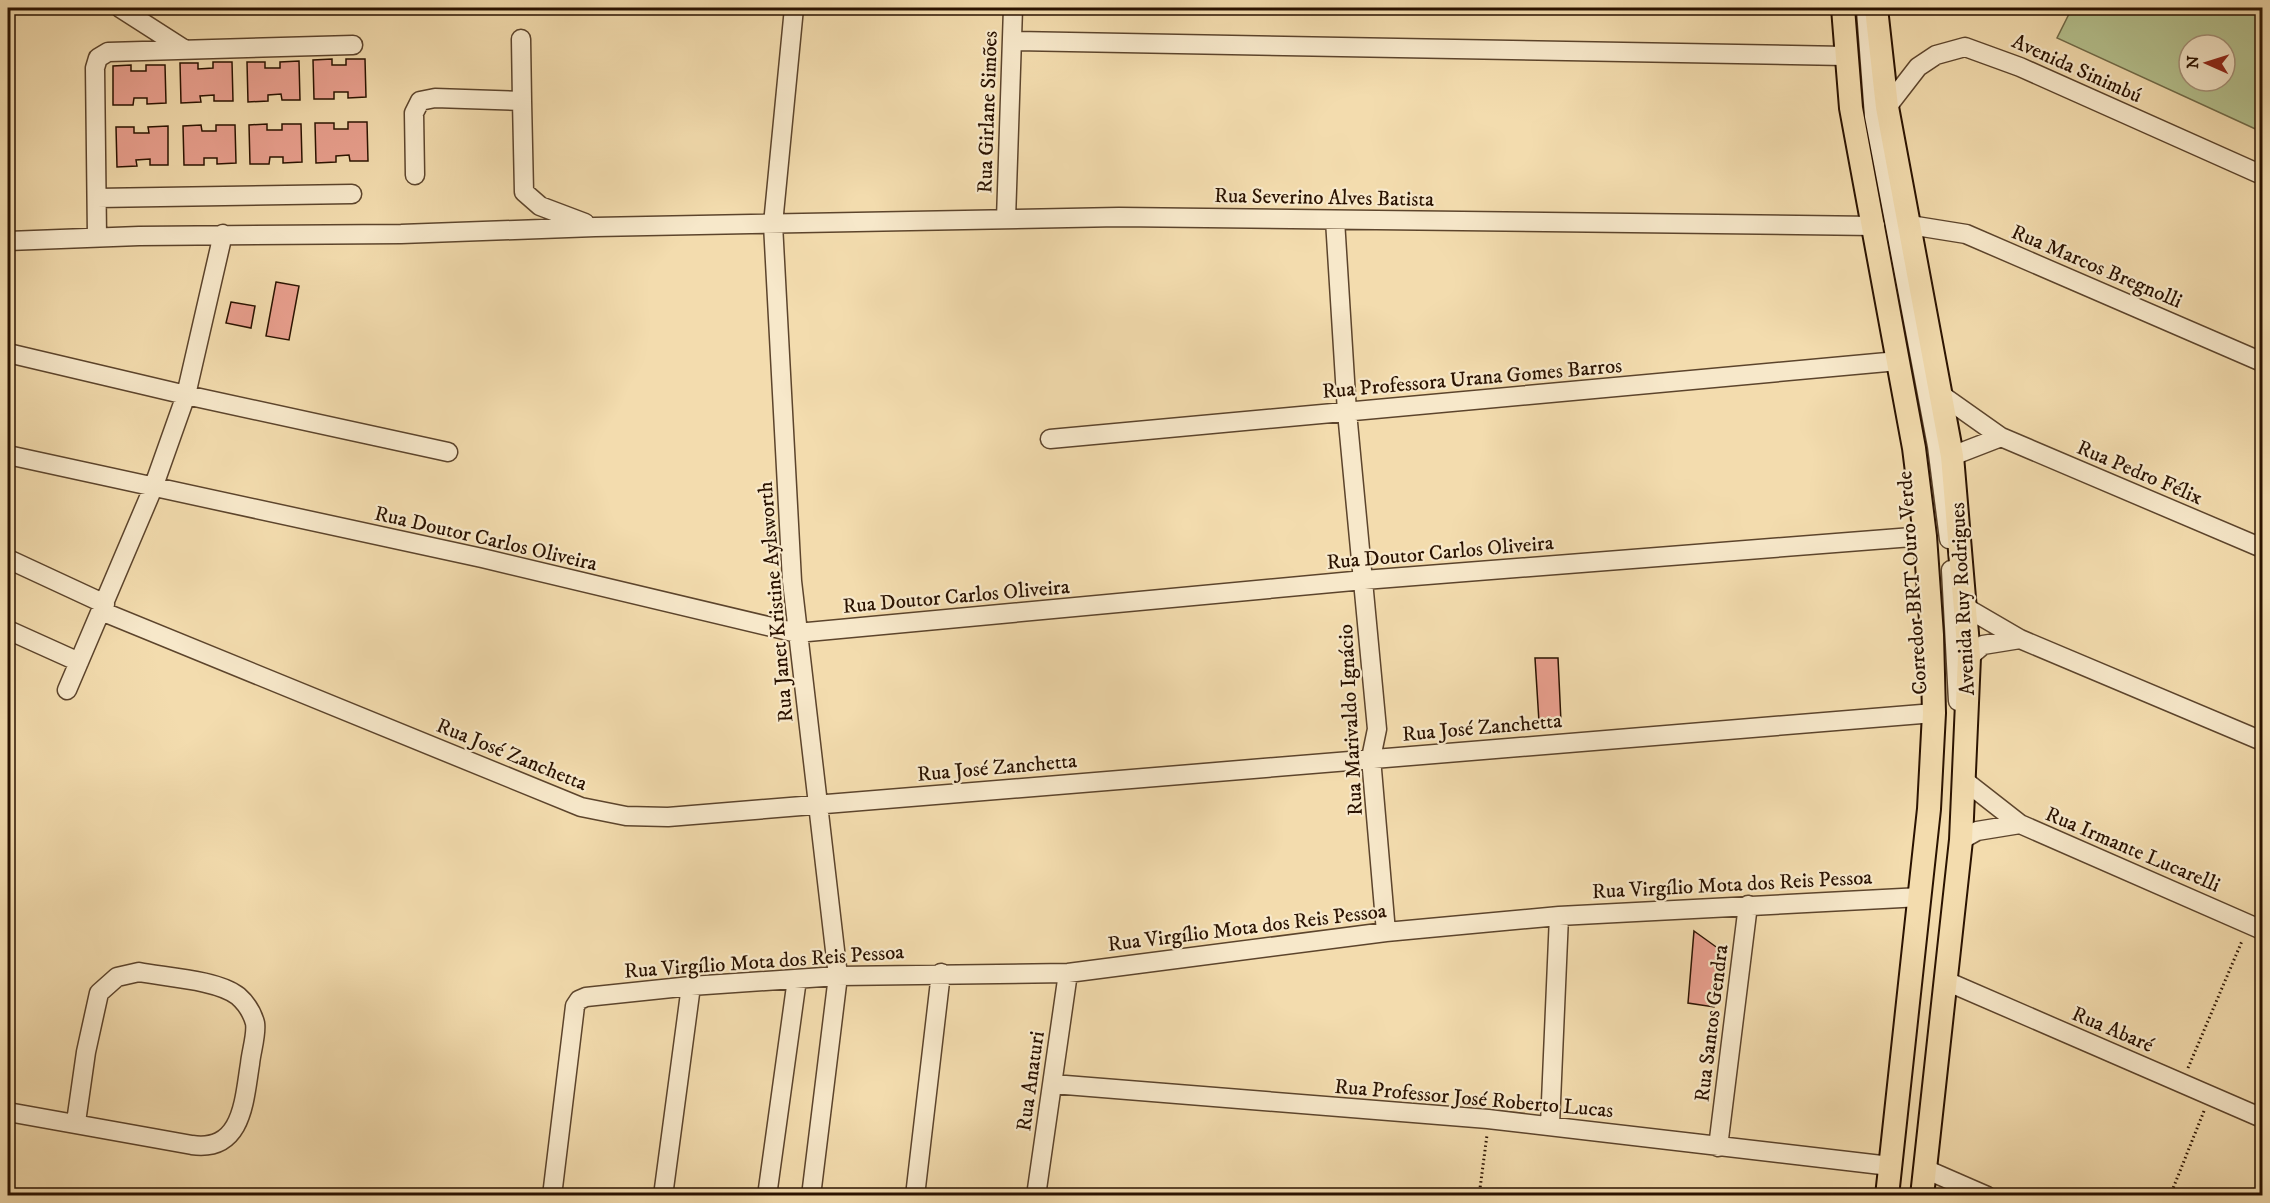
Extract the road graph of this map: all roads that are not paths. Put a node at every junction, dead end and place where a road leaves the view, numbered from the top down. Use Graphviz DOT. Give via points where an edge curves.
graph roads {
  1 [pos="120,8"];
  2 [pos="794,8"];
  3 [pos="1013,8"];
  4 [pos="1843,8"];
  5 [pos="1853,8"];
  6 [pos="1866,8"];
  7 [pos="1876,8"];
  8 [pos="521,39"];
  9 [pos="1012,41"];
  10 [pos="352,45"];
  11 [pos="184,49"];
  12 [pos="1845,56"];
  13 [pos="522,101"];
  14 [pos="1887,107"];
  15 [pos="415,175"];
  16 [pos="2262,175"];
  17 [pos="352,194"];
  18 [pos="97,198"];
  19 [pos="1006,219"];
  20 [pos="1335,220"];
  21 [pos="773,224"];
  22 [pos="1890,226"];
  23 [pos="595,227"];
  24 [pos="224,234"];
  25 [pos="98,237"];
  26 [pos="8,242"];
  27 [pos="8,353"];
  28 [pos="1898,361"];
  29 [pos="2262,362"];
  30 [pos="186,395"];
  31 [pos="1943,396"];
  32 [pos="1347,412"];
  33 [pos="2001,437"];
  34 [pos="1050,440"];
  35 [pos="448,452"];
  36 [pos="8,455"];
  37 [pos="1952,456"];
  38 [pos="153,488"];
  39 [pos="1925,536"];
  40 [pos="2262,548"];
  41 [pos="8,560"];
  42 [pos="1364,580"];
  43 [pos="103,607"];
  44 [pos="1965,607"];
  45 [pos="8,630"];
  46 [pos="797,633"];
  47 [pos="2020,639"];
  48 [pos="1969,657"];
  49 [pos="79,662"];
  50 [pos="67,690"];
  51 [pos="1934,713"];
  52 [pos="2262,741"];
  53 [pos="1371,759"];
  54 [pos="1965,781"];
  55 [pos="818,804"];
  56 [pos="2020,824"];
  57 [pos="1961,840"];
  58 [pos="1938,894"];
  59 [pos="1748,905"];
  60 [pos="1559,916"];
  61 [pos="2256,927"];
  62 [pos="1386,932"];
  63 [pos="940,973"];
  64 [pos="1068,973"];
  65 [pos="838,976"];
  66 [pos="796,979"];
  67 [pos="1946,981"];
  68 [pos="691,986"];
  69 [pos="1053,1084"];
  70 [pos="8,1112"];
  71 [pos="2262,1118"];
  72 [pos="76,1122"];
  73 [pos="1550,1125"];
  74 [pos="1718,1147"];
  75 [pos="1890,1166"];
  76 [pos="1925,1169"];
  77 [pos="552,1196"];
  78 [pos="663,1196"];
  79 [pos="767,1196"];
  80 [pos="811,1196"];
  81 [pos="915,1196"];
  82 [pos="1036,1196"];
  83 [pos="1887,1196"];
  84 [pos="1898,1196"];
  85 [pos="1912,1196"];
  86 [pos="1922,1196"];
  87 [pos="1987,1196"];
  1 -- 11 [label="street"];
  2 -- 21 [label="street, Rua Janet Kristine Aylsworth"];
  3 -- 9 [label="street, Rua Girlane Simões"];
  4 -- 12 [label="main road, Avenida Ruy Rodrigues"];
  5 -- 22 [label="street, Corredor BRT Ouro Verde" via="1860,108"];
  6 -- 22 [label="street, Corredor BRT Ouro Verde" via="1874,116"];
  7 -- 14 [label="main road, Avenida Ruy Rodrigues"];
  8 -- 13 [label="street"];
  9 -- 12 [label="street"];
  9 -- 19 [label="street, Rua Girlane Simões"];
  10 -- 11 [label="street"];
  11 -- 18 [label="street" via="108,52 98,58 94,68"];
  12 -- 22 [label="main road, Avenida Ruy Rodrigues" via="1851,108"];
  13 -- 15 [label="street" via="420,101 414,113"];
  13 -- 23 [label="street" via="524,192 540,206"];
  14 -- 16 [label="street, Avenida Sinimbú" via="1918,67 1936,55 1965,48 2020,67"];
  14 -- 22 [label="main road, Avenida Ruy Rodrigues"];
  17 -- 18 [label="street"];
  18 -- 25 [label="street"];
  19 -- 20 [label="street, Rua Severino Alves Batista"];
  19 -- 21 [label="street, Rua Severino Alves Batista"];
  20 -- 22 [label="street, Rua Severino Alves Batista"];
  20 -- 32 [label="street, Rua Marivaldo Ignácio"];
  21 -- 23 [label="street, Rua Severino Alves Batista"];
  21 -- 46 [label="street, Rua Janet Kristine Aylsworth"];
  22 -- 28 [label="main road, Avenida Ruy Rodrigues"];
  22 -- 29 [label="street, Rua Marcos Bregnolli" via="1966,234"];
  22 -- 31 [label="main road, Avenida Ruy Rodrigues"];
  22 -- 58 [label="street, Corredor BRT Ouro Verde" via="1924,448 1942,624 1944,715"];
  23 -- 24 [label="street, Rua Severino Alves Batista" via="401,234"];
  24 -- 25 [label="street, Rua Severino Alves Batista"];
  24 -- 30 [label="street"];
  25 -- 26 [label="street, Rua Severino Alves Batista"];
  27 -- 30 [label="street"];
  28 -- 32 [label="street, Rua Professora Urana Gomes Barros"];
  28 -- 39 [label="main road, Avenida Ruy Rodrigues"];
  30 -- 35 [label="street"];
  30 -- 38 [label="street"];
  31 -- 33 [label="street, Rua Pedro Félix"];
  31 -- 37 [label="main road, Avenida Ruy Rodrigues"];
  32 -- 34 [label="street, Rua Professora Urana Gomes Barros"];
  32 -- 42 [label="street, Rua Marivaldo Ignácio"];
  33 -- 37 [label="street"];
  33 -- 40 [label="street, Rua Pedro Félix"];
  36 -- 38 [label="street, Rua Doutor Carlos Oliveira"];
  37 -- 44 [label="main road, Avenida Ruy Rodrigues"];
  38 -- 43 [label="street"];
  38 -- 46 [label="street, Rua Doutor Carlos Oliveira" via="482,558"];
  39 -- 42 [label="street, Rua Doutor Carlos Oliveira"];
  39 -- 51 [label="main road, Avenida Ruy Rodrigues"];
  41 -- 43 [label="street, Rua José Zanchetta"];
  42 -- 46 [label="street, Rua Doutor Carlos Oliveira"];
  42 -- 53 [label="street, Rua Marivaldo Ignácio" via="1377,729"];
  43 -- 49 [label="street"];
  43 -- 55 [label="street, Rua José Zanchetta" via="581,807 626,816 668,817"];
  44 -- 47 [label="street"];
  44 -- 48 [label="main road, Avenida Ruy Rodrigues"];
  45 -- 49 [label="street"];
  46 -- 55 [label="street, Rua Janet Kristine Aylsworth"];
  47 -- 48 [label="street" via="1983,645"];
  47 -- 52 [label="street"];
  48 -- 54 [label="main road, Avenida Ruy Rodrigues"];
  49 -- 50 [label="street"];
  51 -- 53 [label="street, Rua José Zanchetta"];
  51 -- 58 [label="main road, Avenida Ruy Rodrigues"];
  53 -- 55 [label="street, Rua José Zanchetta"];
  53 -- 62 [label="street, Rua Marivaldo Ignácio"];
  54 -- 56 [label="street, Rua Irmante Lucarelli"];
  54 -- 57 [label="main road, Avenida Ruy Rodrigues"];
  55 -- 65 [label="street, Rua Janet Kristine Aylsworth"];
  56 -- 57 [label="street, Rua Irmante Lucarelli" via="1977,831"];
  56 -- 61 [label="street, Rua Irmante Lucarelli"];
  57 -- 58 [label="main road, Avenida Ruy Rodrigues"];
  58 -- 59 [label="street, Rua Virgílio Mota dos Reis Pessoa"];
  58 -- 67 [label="main road, Avenida Ruy Rodrigues"];
  58 -- 75 [label="main road, Avenida Ruy Rodrigues"];
  58 -- 84 [label="street, Corredor BRT Ouro Verde"];
  58 -- 85 [label="street, Corredor BRT Ouro Verde"];
  59 -- 60 [label="street, Rua Virgílio Mota dos Reis Pessoa"];
  59 -- 74 [label="street, Rua Santos Gendra"];
  60 -- 62 [label="street, Rua Virgílio Mota dos Reis Pessoa"];
  60 -- 73 [label="street"];
  62 -- 64 [label="street, Rua Virgílio Mota dos Reis Pessoa"];
  63 -- 64 [label="street, Rua Virgílio Mota dos Reis Pessoa"];
  63 -- 65 [label="street, Rua Virgílio Mota dos Reis Pessoa"];
  63 -- 81 [label="street"];
  64 -- 69 [label="street, Rua Anaturi"];
  65 -- 66 [label="street, Rua Virgílio Mota dos Reis Pessoa"];
  65 -- 80 [label="street, Rua Janet Kristine Aylsworth"];
  66 -- 68 [label="street, Rua Virgílio Mota dos Reis Pessoa"];
  66 -- 79 [label="street"];
  67 -- 71 [label="street, Rua Abaré"];
  67 -- 76 [label="main road, Avenida Ruy Rodrigues"];
  68 -- 77 [label="street, Rua Virgílio Mota dos Reis Pessoa" via="579,1000 575,1005"];
  68 -- 78 [label="street"];
  69 -- 73 [label="street, Rua Professor José Roberto Lucas"];
  69 -- 82 [label="street, Rua Anaturi"];
  70 -- 72 [label="street"];
  72 -- 72 [label="street" via="202,1146 229,1136 242,1111 256,1024 248,1006 236,994 219,987 139,972 108,982 99,993"];
  73 -- 74 [label="street, Rua Professor José Roberto Lucas"];
  74 -- 75 [label="street, Rua Professor José Roberto Lucas"];
  75 -- 83 [label="main road, Avenida Ruy Rodrigues"];
  76 -- 86 [label="main road, Avenida Ruy Rodrigues"];
  76 -- 87 [label="street"];
}
